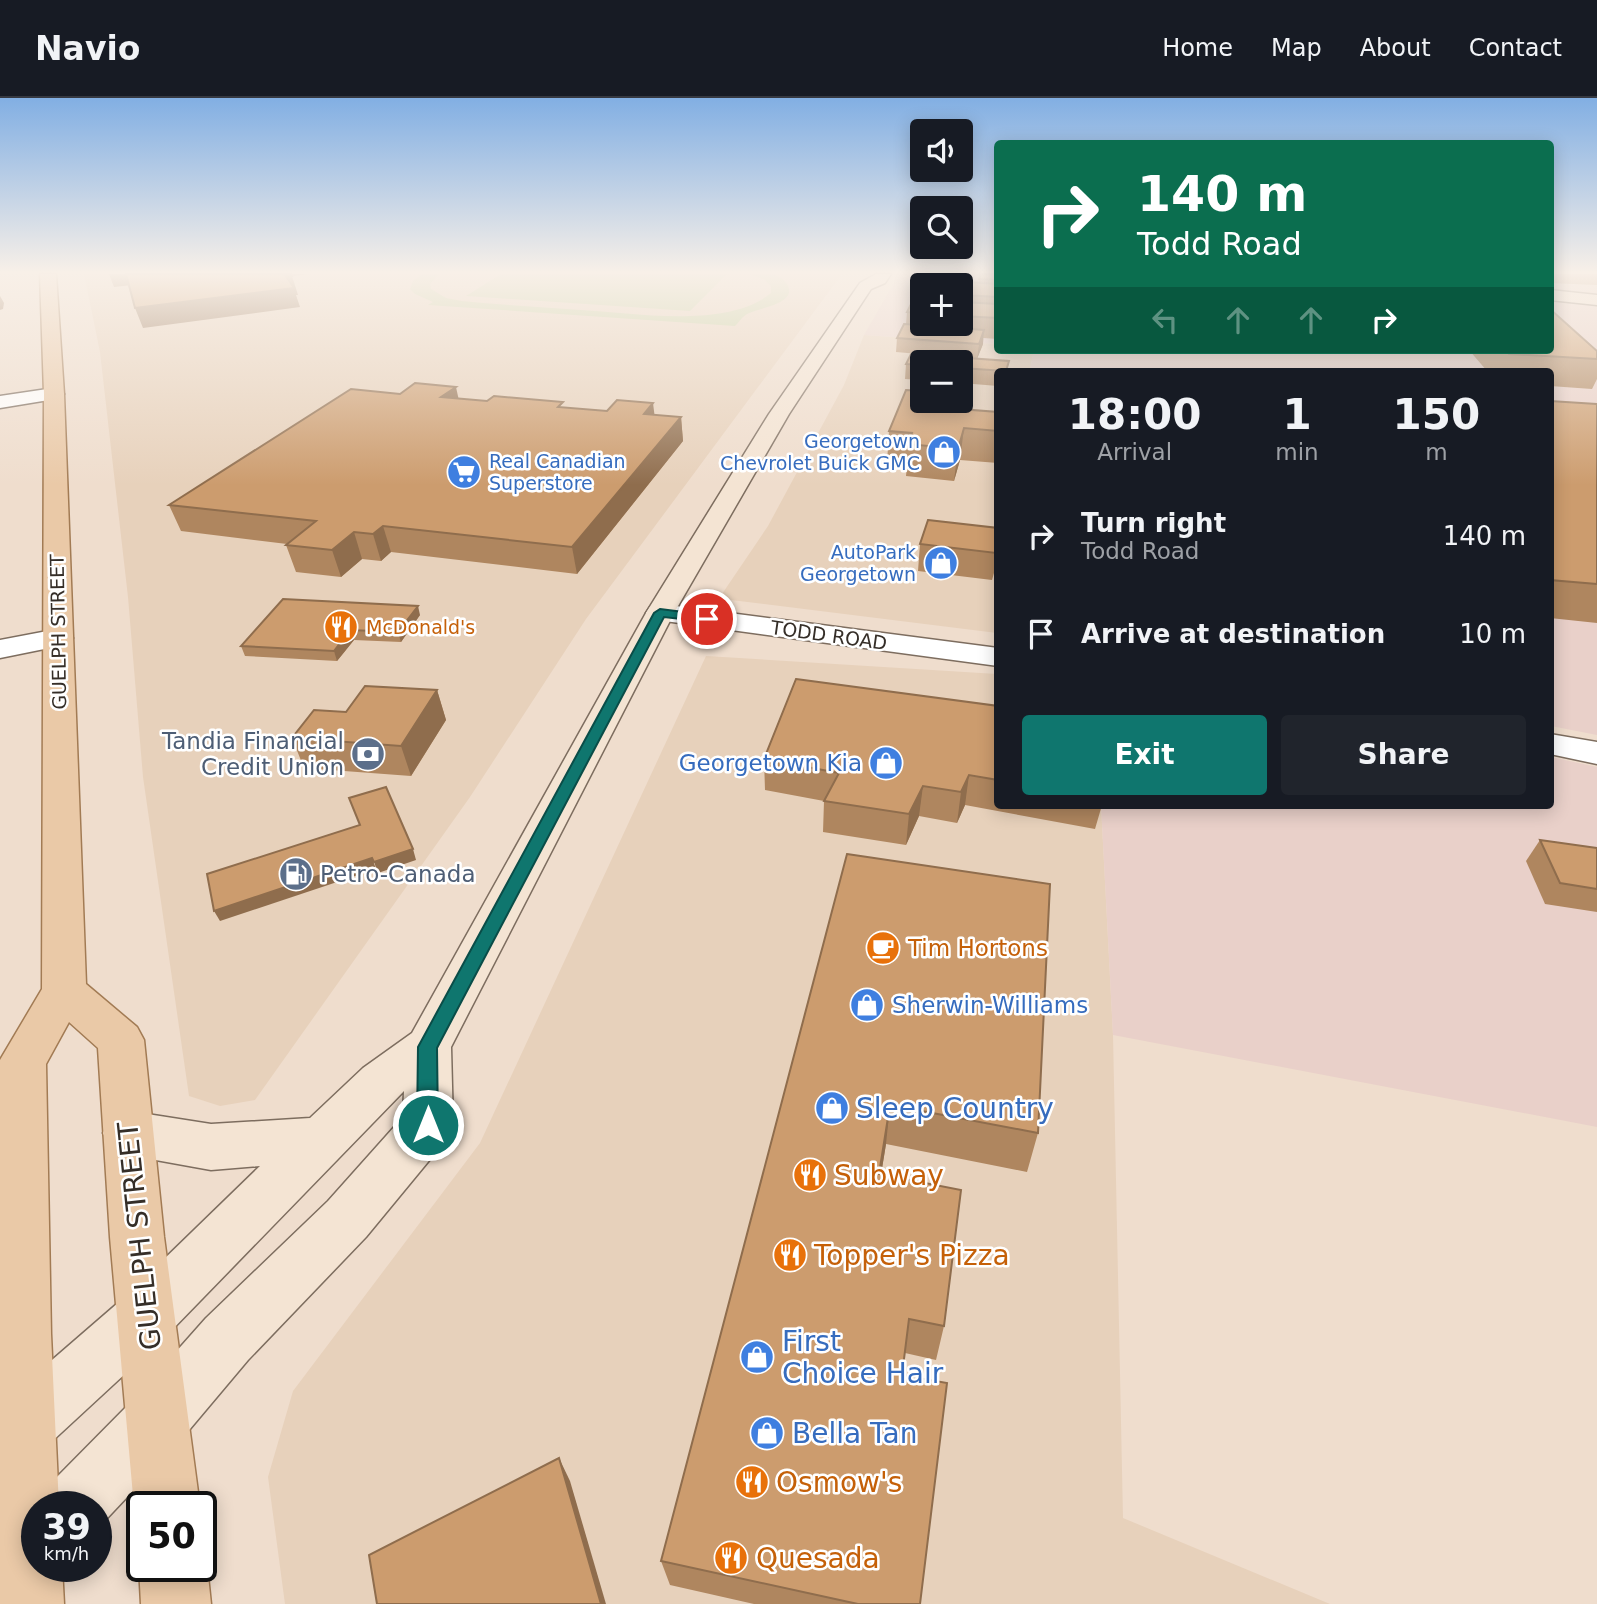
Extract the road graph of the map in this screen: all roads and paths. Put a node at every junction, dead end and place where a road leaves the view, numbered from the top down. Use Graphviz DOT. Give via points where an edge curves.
graph roads {
  1 [pos="52,344"];
  2 [pos="826,344"];
  3 [pos="54,394"];
  4 [pos="0,401"];
  5 [pos="660,613"];
  6 [pos="58,638"];
  7 [pos="0,649"];
  8 [pos="994,656"];
  9 [pos="1554,745"];
  10 [pos="1597,753"];
  11 [pos="64,991"];
  12 [pos="428,1047"];
  13 [pos="128,1133"];
  14 [pos="322,1140"];
  15 [pos="146,1316"];
  16 [pos="157,1420"];
  17 [pos="12,1437"];
  18 [pos="88,1491"];
  19 [pos="165,1491"];
  20 [pos="21,1545"];
  21 [pos="174,1582"];
  22 [pos="176,1604"];
  1 -- 3 [label="main road, GUELPH STREET"];
  2 -- 5 [label="main road"];
  3 -- 4 [label="street"];
  3 -- 6 [label="main road, GUELPH STREET"];
  5 -- 8 [label="street, TODD ROAD"];
  5 -- 12 [label="main road"];
  6 -- 7 [label="street"];
  6 -- 11 [label="main road, GUELPH STREET"];
  9 -- 10 [label="street"];
  11 -- 13 [label="main road, GUELPH STREET" via="121,1040"];
  11 -- 17 [label="main road" via="22,1063"];
  12 -- 14 [label="main road" via="380,1083"];
  12 -- 16 [label="main road" via="428,1125 347,1219 226,1339"];
  13 -- 14 [label="main road" via="211,1147"];
  13 -- 15 [label="main road, GUELPH STREET"];
  14 -- 15 [label="main road"];
  15 -- 16 [label="main road, GUELPH STREET"];
  15 -- 17 [label="main road"];
  16 -- 18 [label="main road"];
  16 -- 19 [label="main road, GUELPH STREET"];
  17 -- 20 [label="main road"];
  21 -- 22 [label="main road"];
}
